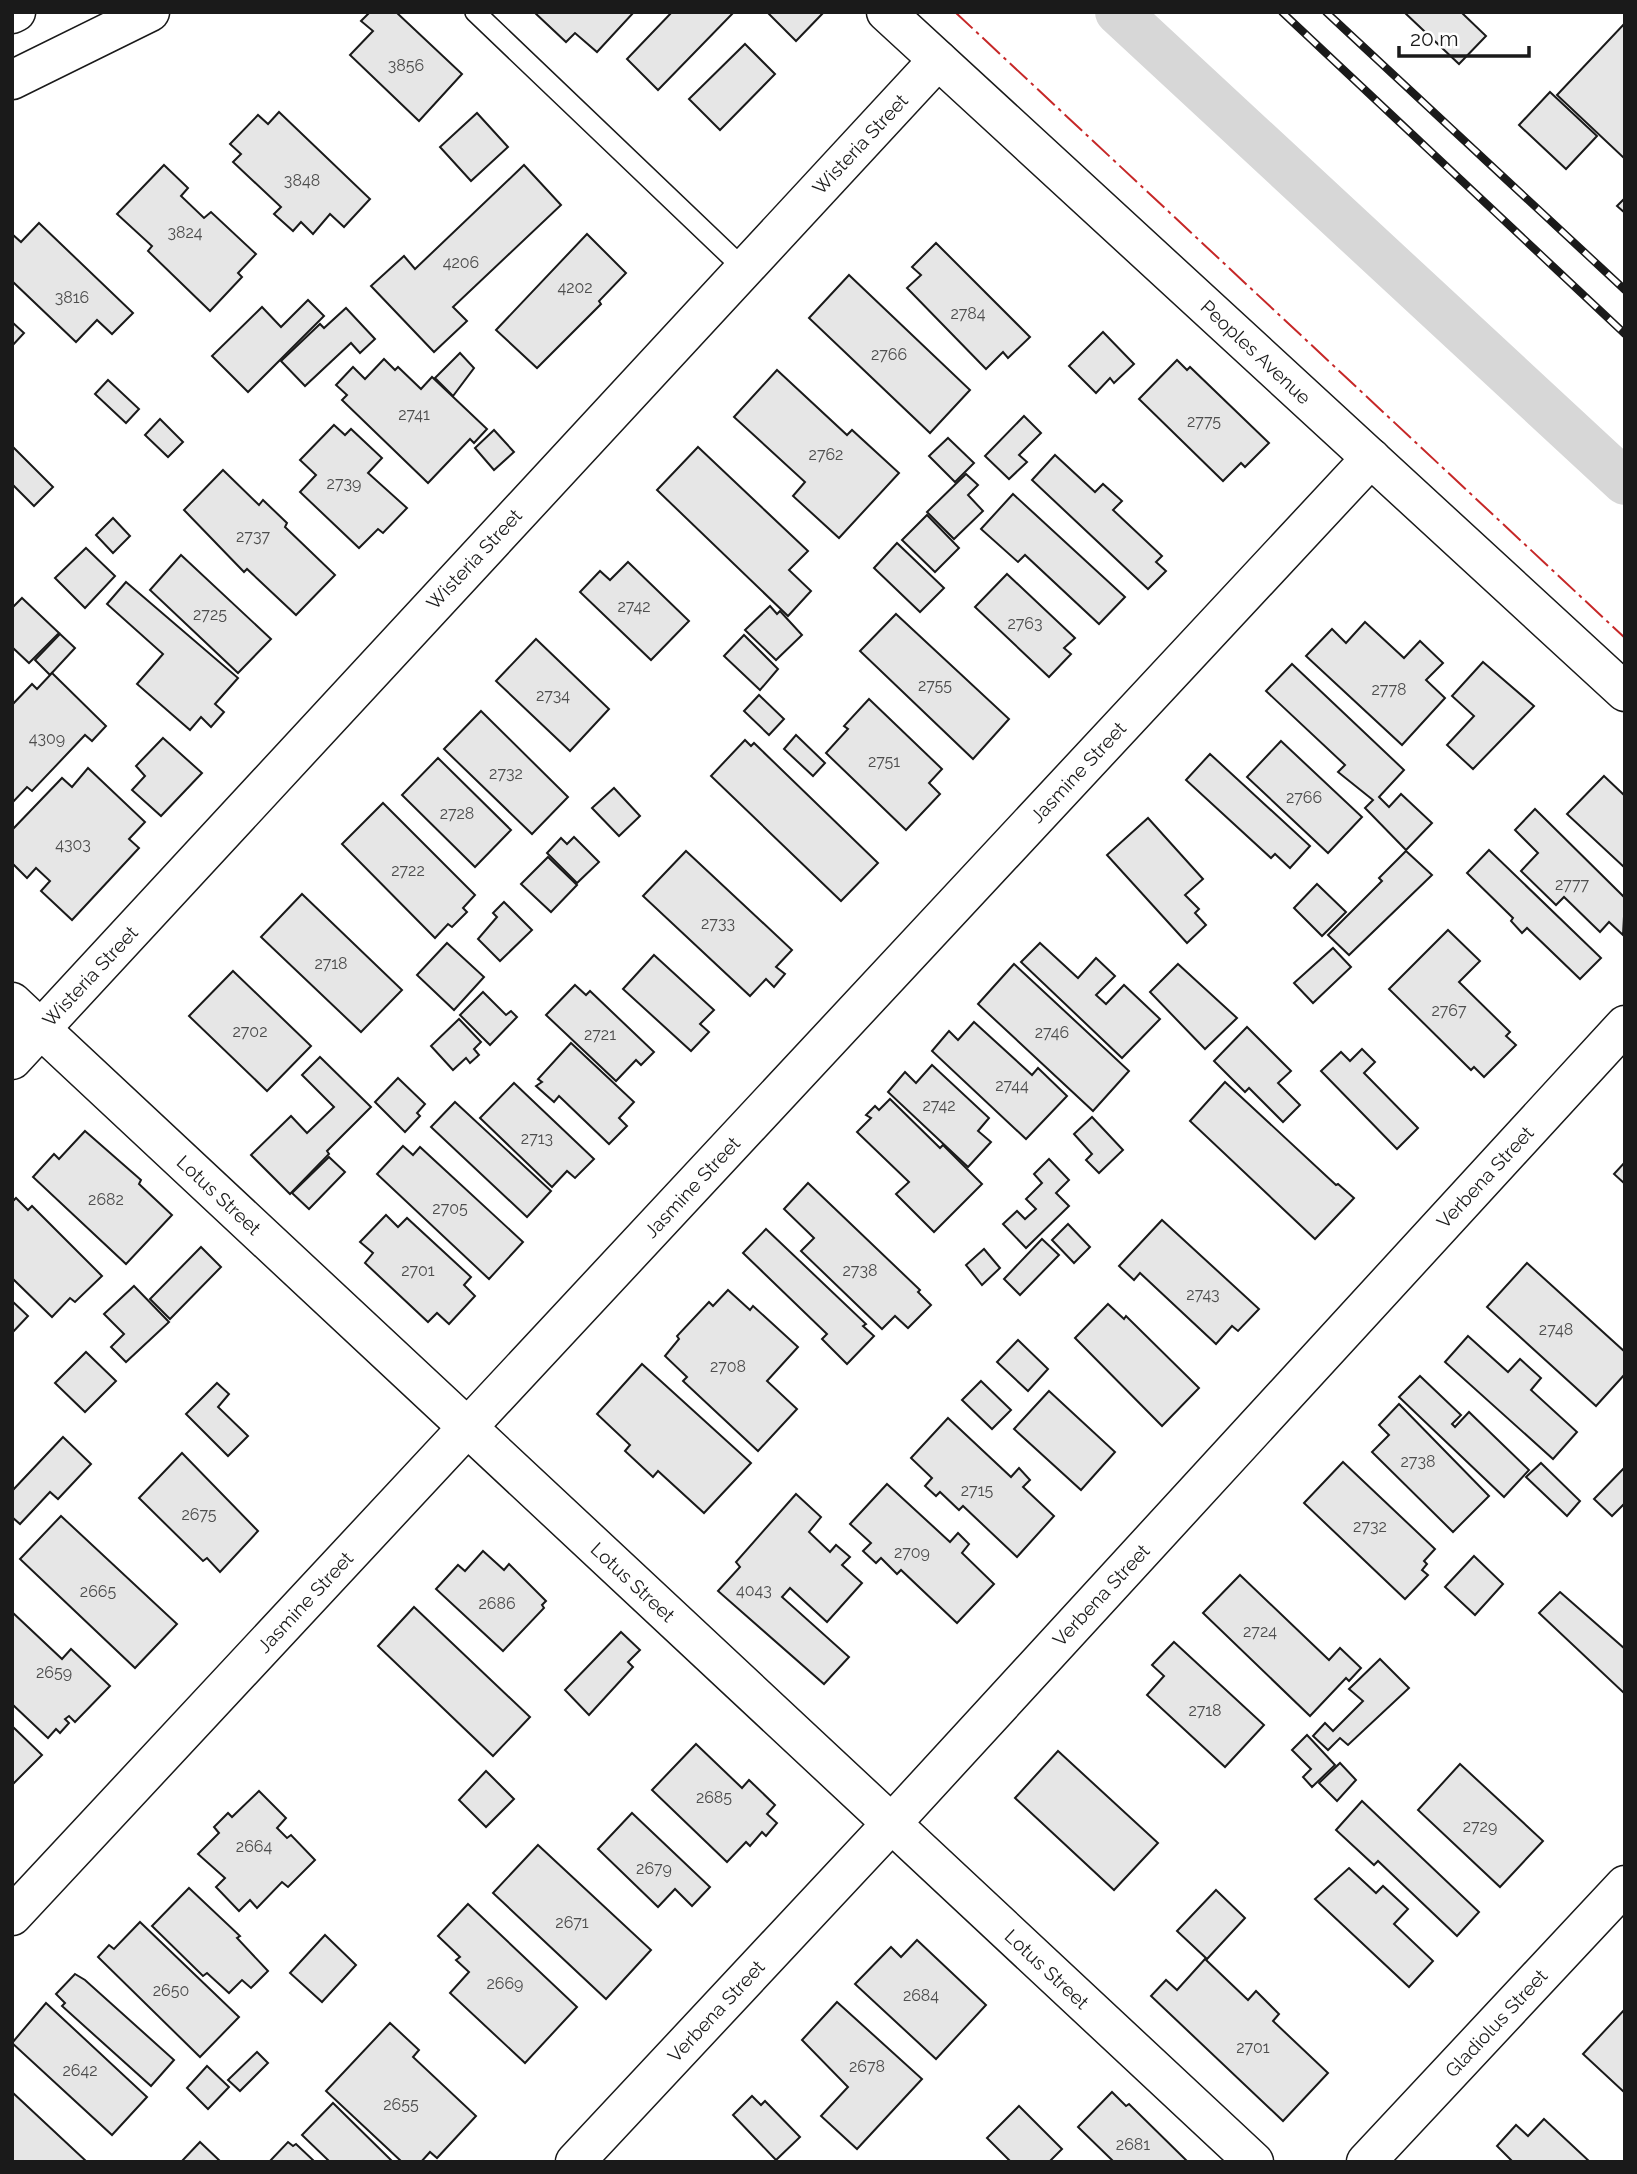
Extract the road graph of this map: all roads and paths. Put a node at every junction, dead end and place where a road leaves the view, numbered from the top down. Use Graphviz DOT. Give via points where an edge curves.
graph roads {
  1 [pos="150,12"];
  2 [pos="475,12"];
  3 [pos="886,12"];
  4 [pos="939,60"];
  5 [pos="12,80"];
  6 [pos="743,268"];
  7 [pos="1371,458"];
  8 [pos="1625,692"];
  9 [pos="12,1002"];
  10 [pos="1625,1025"];
  11 [pos="41,1029"];
  12 [pos="12,1060"];
  13 [pos="467,1427"];
  14 [pos="892,1823"];
  15 [pos="1625,1885"];
  16 [pos="12,1916"];
  17 [pos="575,2162"];
  18 [pos="1254,2162"];
  19 [pos="1366,2162"];
  1 -- 5 [label="street"];
  2 -- 6 [label="lane"];
  3 -- 4 [label="street, Peoples Avenue"];
  4 -- 6 [label="street, Wisteria Street"];
  4 -- 7 [label="street, Peoples Avenue"];
  6 -- 11 [label="street, Wisteria Street"];
  7 -- 8 [label="street, Peoples Avenue"];
  7 -- 13 [label="street, Jasmine Street"];
  9 -- 11 [label="street, Lotus Street"];
  10 -- 14 [label="street, Verbena Street"];
  11 -- 12 [label="street, Wisteria Street"];
  11 -- 13 [label="street, Lotus Street"];
  13 -- 14 [label="street, Lotus Street"];
  13 -- 16 [label="street, Jasmine Street"];
  14 -- 17 [label="street, Verbena Street"];
  14 -- 18 [label="street, Lotus Street"];
  15 -- 19 [label="street, Gladiolus Street"];
}
